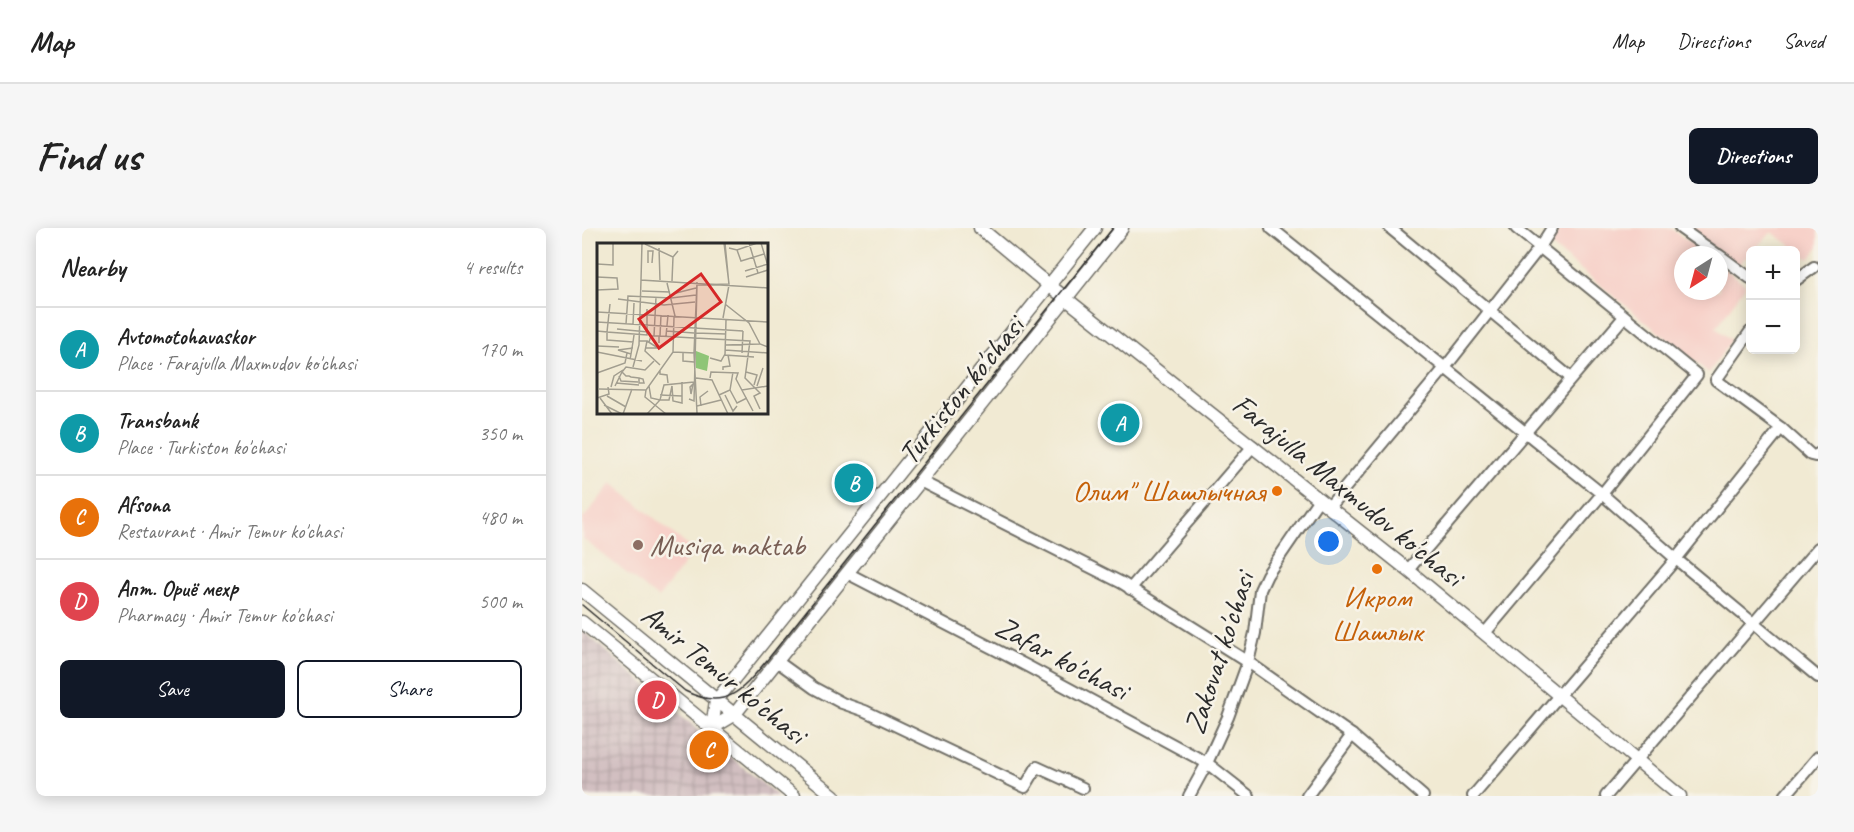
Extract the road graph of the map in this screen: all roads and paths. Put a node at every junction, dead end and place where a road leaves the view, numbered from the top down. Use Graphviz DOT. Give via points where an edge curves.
graph roads {
  1 [pos="980,228"];
  2 [pos="1095,228"];
  3 [pos="1122,228"];
  4 [pos="1271,228"];
  5 [pos="1390,228"];
  6 [pos="1516,228"];
  7 [pos="1552,228"];
  8 [pos="1680,228"];
  9 [pos="1706,246"];
  10 [pos="1540,247"];
  11 [pos="1728,262"];
  12 [pos="1816,266"];
  13 [pos="1746,275"];
  14 [pos="1800,277"];
  15 [pos="1050,285"];
  16 [pos="1066,298"];
  17 [pos="1490,309"];
  18 [pos="1624,317"];
  19 [pos="1746,338"];
  20 [pos="1444,369"];
  21 [pos="1571,378"];
  22 [pos="1781,428"];
  23 [pos="1526,433"];
  24 [pos="1252,446"];
  25 [pos="1818,454"];
  26 [pos="920,481"];
  27 [pos="1602,494"];
  28 [pos="1324,503"];
  29 [pos="1818,548"];
  30 [pos="1676,559"];
  31 [pos="1408,570"];
  32 [pos="847,573"];
  33 [pos="1130,589"];
  34 [pos="582,590"];
  35 [pos="582,622"];
  36 [pos="1754,622"];
  37 [pos="1485,633"];
  38 [pos="778,662"];
  39 [pos="1248,662"];
  40 [pos="1818,677"];
  41 [pos="1559,696"];
  42 [pos="716,701"];
  43 [pos="734,715"];
  44 [pos="712,728"];
  45 [pos="1352,735"];
  46 [pos="1818,757"];
  47 [pos="1636,760"];
  48 [pos="1208,763"];
  49 [pos="1083,788"];
  50 [pos="794,796"];
  51 [pos="834,796"];
  52 [pos="1189,796"];
  53 [pos="1249,796"];
  54 [pos="1307,796"];
  55 [pos="1423,796"];
  56 [pos="1473,796"];
  57 [pos="1606,796"];
  58 [pos="1680,796"];
  59 [pos="1785,796"];
  1 -- 15 [label="main road, Farajulla Maxmudov ko'chasi"];
  2 -- 15 [label="main road, Turkiston ko'chasi"];
  3 -- 16 [label="main road, Turkiston ko'chasi"];
  4 -- 20 [label="street"];
  5 -- 17 [label="street"];
  6 -- 10 [label="street"];
  7 -- 10 [label="street, Zakovat ko'chasi"];
  8 -- 9 [label="street"];
  10 -- 17 [label="street, Zakovat ko'chasi"];
  10 -- 18 [label="street"];
  11 -- 13 [label="street"];
  12 -- 14 [label="street"];
  15 -- 16 [label="main road, Farajulla Maxmudov ko'chasi"];
  15 -- 42 [label="main road, Turkiston ko'chasi"];
  16 -- 24 [label="main road, Farajulla Maxmudov ko'chasi"];
  16 -- 26 [label="main road, Turkiston ko'chasi"];
  17 -- 20 [label="street, Zakovat ko'chasi"];
  17 -- 21 [label="street"];
  18 -- 21 [label="street"];
  18 -- 27 [label="street" via="1697,375"];
  19 -- 22 [label="street" via="1716,380"];
  20 -- 23 [label="street"];
  20 -- 28 [label="street, Zakovat ko'chasi"];
  21 -- 23 [label="street"];
  22 -- 25 [label="street" via="1811,455"];
  22 -- 30 [label="street"];
  23 -- 27 [label="street"];
  23 -- 31 [label="street"];
  24 -- 28 [label="main road, Farajulla Maxmudov ko'chasi"];
  24 -- 33 [label="street"];
  26 -- 32 [label="main road, Turkiston ko'chasi"];
  26 -- 33 [label="street"];
  27 -- 30 [label="street"];
  27 -- 37 [label="street"];
  28 -- 31 [label="main road, Farajulla Maxmudov ko'chasi"];
  28 -- 39 [label="street, Zakovat ko'chasi" via="1267,575 1260,590"];
  29 -- 36 [label="street"];
  30 -- 36 [label="street"];
  30 -- 41 [label="street"];
  31 -- 37 [label="main road, Farajulla Maxmudov ko'chasi"];
  32 -- 38 [label="main road, Turkiston ko'chasi"];
  32 -- 48 [label="street, Zafar ko'chasi"];
  33 -- 39 [label="street"];
  34 -- 42 [label="main road, Amir Temur ko'chasi"];
  35 -- 44 [label="main road, Amir Temur ko'chasi"];
  36 -- 40 [label="street"];
  36 -- 47 [label="street"];
  37 -- 41 [label="main road, Farajulla Maxmudov ko'chasi"];
  38 -- 43 [label="main road, Turkiston ko'chasi"];
  38 -- 49 [label="street" via="842,703 1025,787 1037,767"];
  39 -- 45 [label="street"];
  39 -- 48 [label="street, Zakovat ko'chasi"];
  41 -- 47 [label="main road, Farajulla Maxmudov ko'chasi"];
  41 -- 56 [label="street"];
  42 -- 43 [label="main road, Amir Temur ko'chasi"];
  42 -- 44 [label="main road"];
  43 -- 44 [label="main road, Turkiston ko'chasi"];
  43 -- 51 [label="main road, Amir Temur ko'chasi"];
  44 -- 50 [label="main road, Amir Temur ko'chasi"];
  45 -- 54 [label="street"];
  45 -- 55 [label="street"];
  46 -- 59 [label="street"];
  47 -- 57 [label="street"];
  47 -- 58 [label="main road, Farajulla Maxmudov ko'chasi"];
  48 -- 52 [label="street, Zakovat ko'chasi"];
  48 -- 53 [label="street, Zafar ko'chasi"];
}
